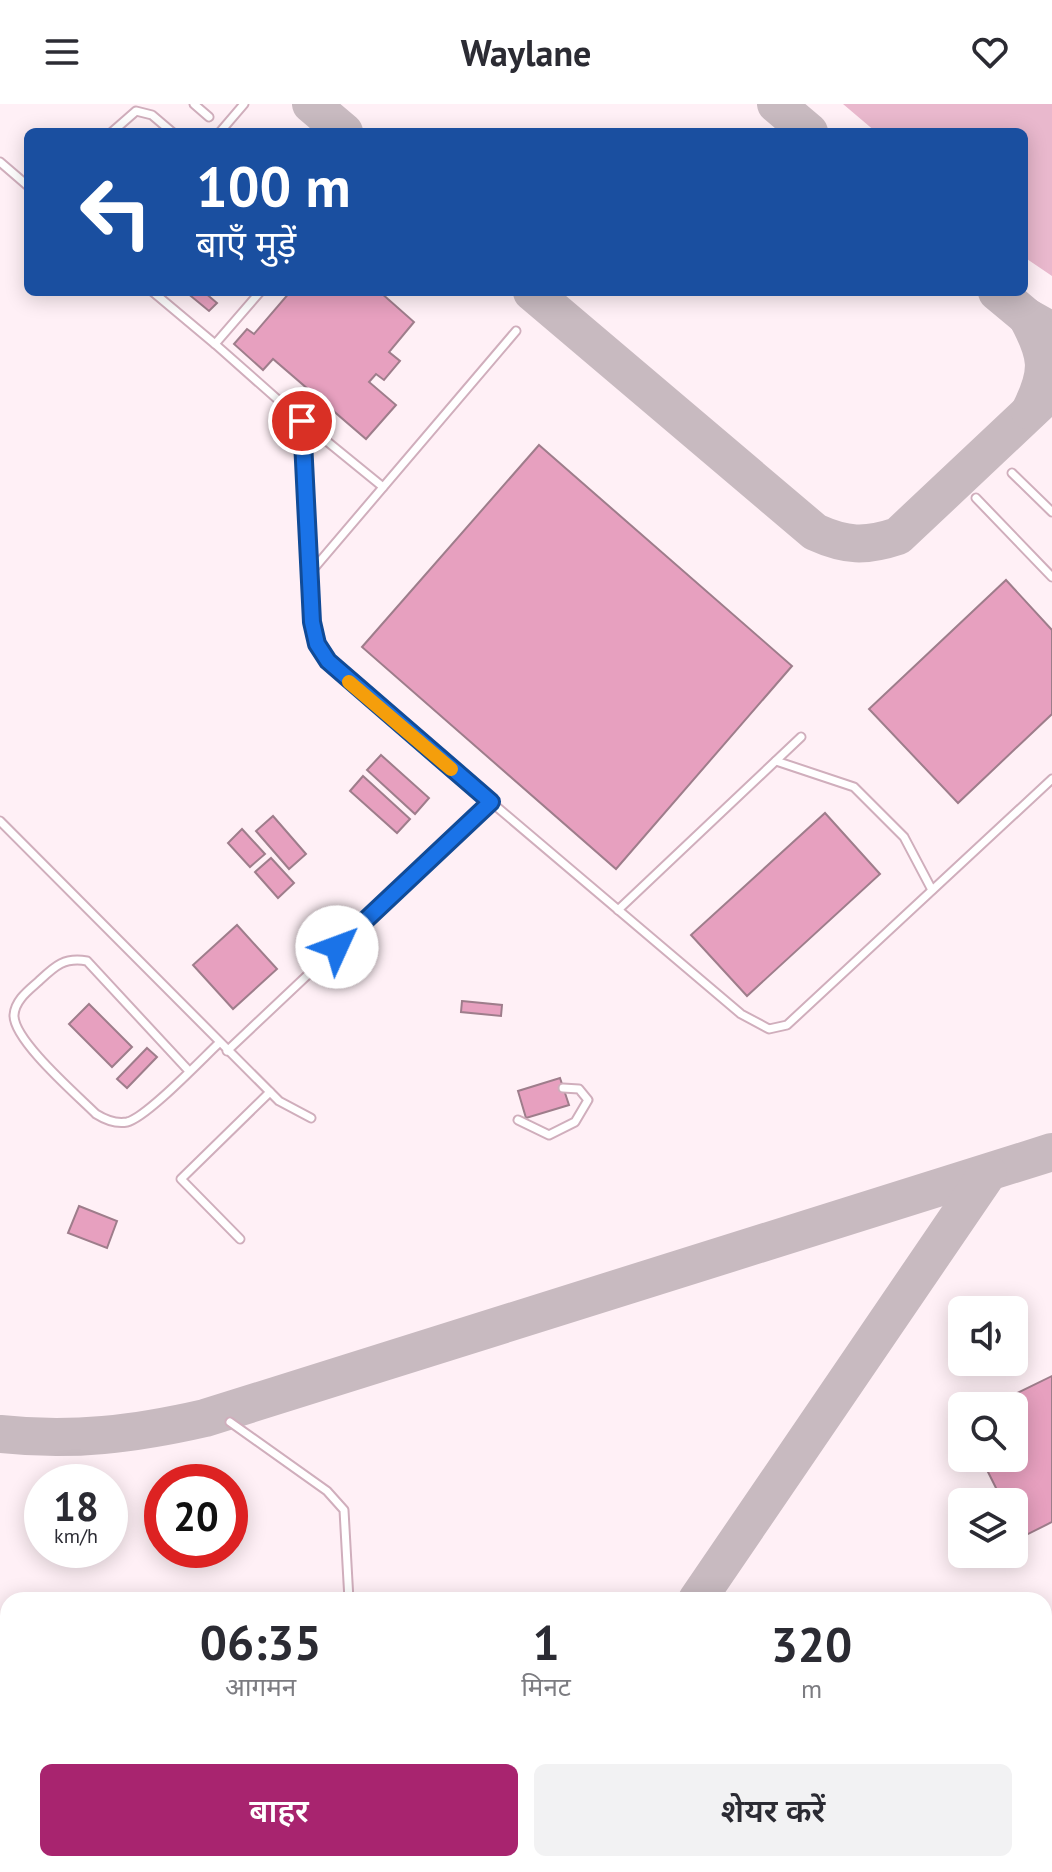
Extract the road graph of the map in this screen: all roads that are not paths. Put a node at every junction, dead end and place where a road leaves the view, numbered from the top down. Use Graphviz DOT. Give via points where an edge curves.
graph roads {
  1 [pos="194,104"];
  2 [pos="244,104"];
  3 [pos="209,117"];
  4 [pos="115,128"];
  5 [pos="167,128"];
  6 [pos="223,128"];
  7 [pos="0,162"];
  8 [pos="24,183"];
  9 [pos="158,296"];
  10 [pos="257,296"];
  11 [pos="516,331"];
  12 [pos="215,344"];
  13 [pos="302,421"];
  14 [pos="1012,473"];
  15 [pos="383,487"];
  16 [pos="976,498"];
  17 [pos="1052,512"];
  18 [pos="310,573"];
  19 [pos="1052,577"];
  20 [pos="801,737"];
  21 [pos="776,761"];
  22 [pos="1052,779"];
  23 [pos="491,802"];
  24 [pos="0,821"];
  25 [pos="932,890"];
  26 [pos="618,910"];
  27 [pos="219,1043"];
  28 [pos="227,1051"];
  29 [pos="189,1071"];
  30 [pos="563,1088"];
  31 [pos="270,1092"];
  32 [pos="311,1118"];
  33 [pos="518,1120"];
  34 [pos="240,1239"];
  35 [pos="230,1422"];
  36 [pos="349,1592"];
  1 -- 3 [label="lane"];
  2 -- 6 [label="lane"];
  4 -- 5 [label="lane" via="136,111 152,115"];
  7 -- 8 [label="lane"];
  9 -- 12 [label="lane"];
  10 -- 12 [label="lane"];
  11 -- 15 [label="lane"];
  12 -- 13 [label="lane"];
  13 -- 15 [label="lane"];
  13 -- 18 [label="lane"];
  14 -- 17 [label="lane"];
  15 -- 18 [label="lane"];
  16 -- 19 [label="lane"];
  18 -- 23 [label="lane" via="312,622 328,661"];
  20 -- 21 [label="lane"];
  21 -- 25 [label="lane" via="854,787 904,837"];
  21 -- 26 [label="lane"];
  22 -- 25 [label="lane"];
  23 -- 26 [label="lane"];
  23 -- 28 [label="lane"];
  24 -- 27 [label="lane"];
  25 -- 26 [label="lane" via="787,1025 769,1029 741,1014"];
  27 -- 28 [label="lane"];
  27 -- 29 [label="lane"];
  28 -- 31 [label="lane"];
  29 -- 29 [label="lane" via="142,1114 127,1122 106,1120 19,1034 14,1016 19,999 57,963 71,958 87,961"];
  30 -- 33 [label="lane" via="579,1089 588,1100 575,1122 549,1135"];
  31 -- 32 [label="lane"];
  31 -- 34 [label="lane" via="181,1179"];
  35 -- 36 [label="lane" via="327,1491 344,1510"];
}
